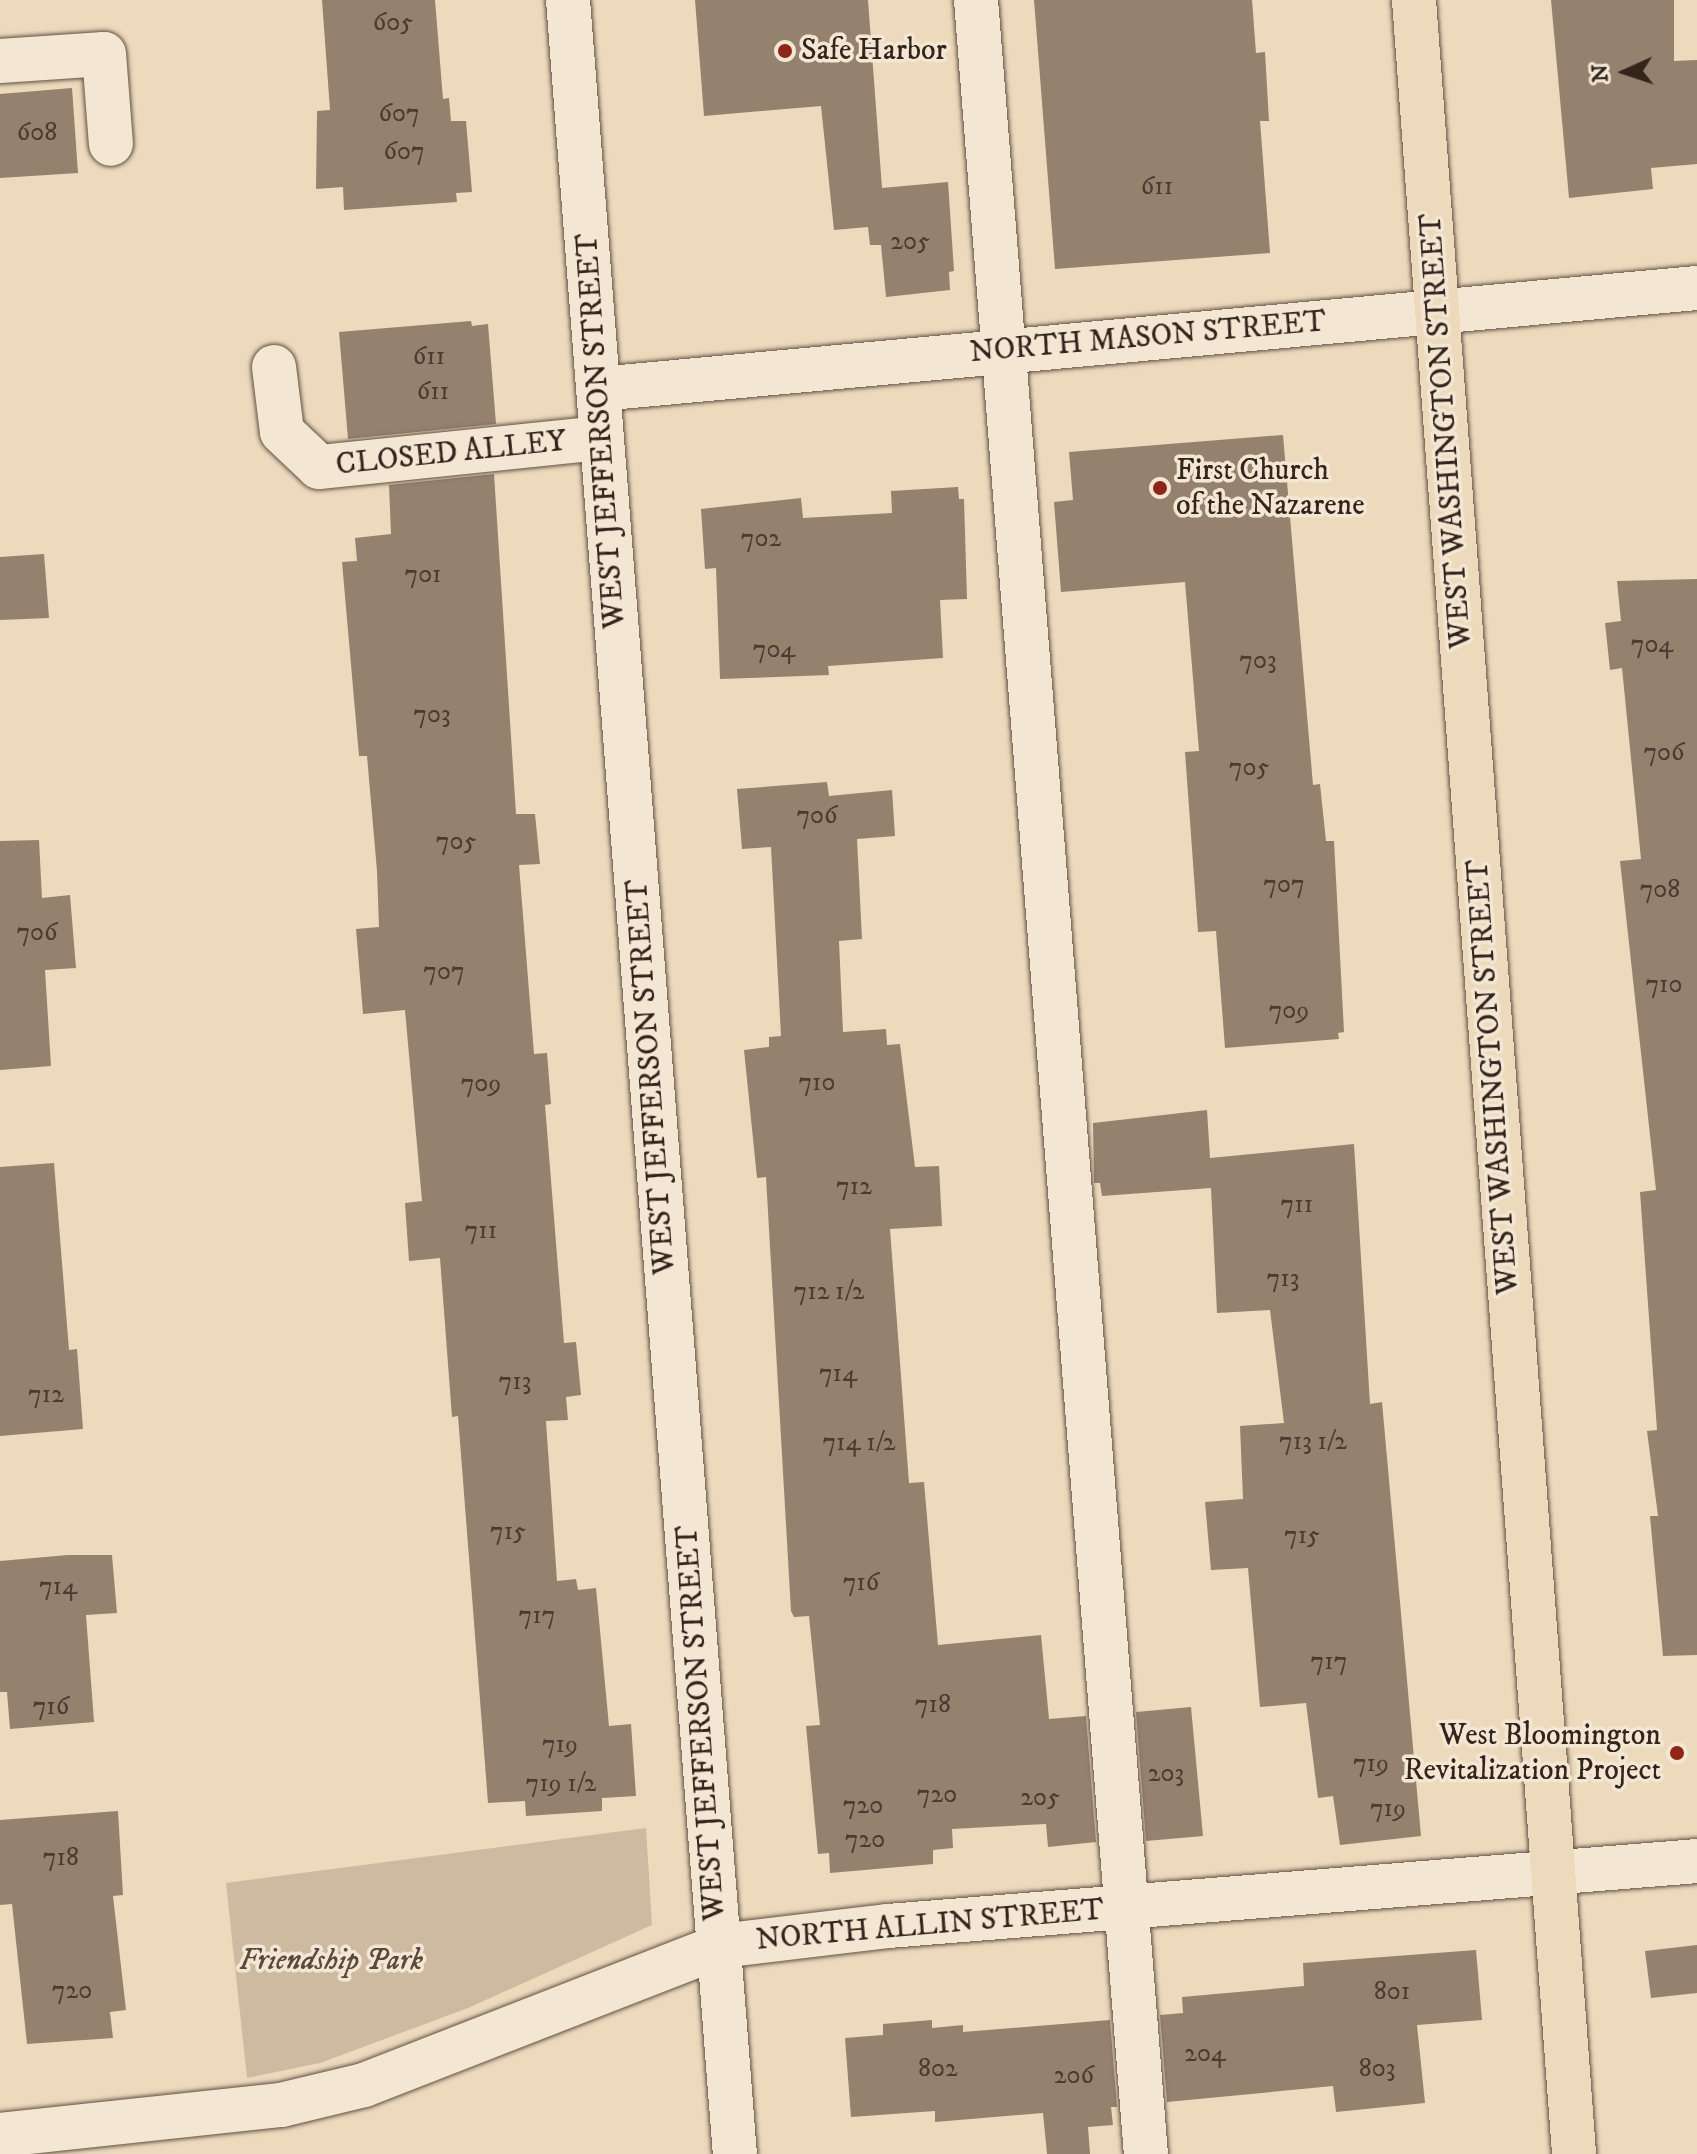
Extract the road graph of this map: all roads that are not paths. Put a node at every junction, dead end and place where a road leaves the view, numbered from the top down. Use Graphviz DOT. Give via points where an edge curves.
graph roads {
  1 [pos="568,0"];
  2 [pos="976,0"];
  3 [pos="1414,0"];
  4 [pos="0,61"];
  5 [pos="111,144"];
  6 [pos="1697,288"];
  7 [pos="1438,313"];
  8 [pos="1003,351"];
  9 [pos="274,367"];
  10 [pos="599,389"];
  11 [pos="602,438"];
  12 [pos="1697,1861"];
  13 [pos="1553,1872"];
  14 [pos="1125,1907"];
  15 [pos="720,1946"];
  16 [pos="0,2135"];
  17 [pos="735,2154"];
  18 [pos="1146,2154"];
  19 [pos="1574,2154"];
  1 -- 10 [label="street, WEST JEFFERSON STREET"];
  2 -- 8 [label="street"];
  3 -- 7 [label="main road, WEST WASHINGTON STREET"];
  4 -- 5 [label="street" via="104,54"];
  6 -- 7 [label="street, NORTH MASON STREET"];
  7 -- 8 [label="street, NORTH MASON STREET"];
  7 -- 13 [label="main road, WEST WASHINGTON STREET"];
  8 -- 10 [label="street, NORTH MASON STREET"];
  8 -- 14 [label="street"];
  9 -- 11 [label="street, CLOSED ALLEY" via="282,432 319,467"];
  10 -- 11 [label="street, WEST JEFFERSON STREET"];
  11 -- 15 [label="street, WEST JEFFERSON STREET"];
  12 -- 13 [label="street, NORTH ALLIN STREET"];
  13 -- 14 [label="street, NORTH ALLIN STREET"];
  13 -- 19 [label="main road, WEST WASHINGTON STREET"];
  14 -- 15 [label="street, NORTH ALLIN STREET"];
  14 -- 18 [label="street"];
  15 -- 16 [label="street, NORTH ALLIN STREET" via="364,2085 281,2105"];
  15 -- 17 [label="street, WEST JEFFERSON STREET"];
}
